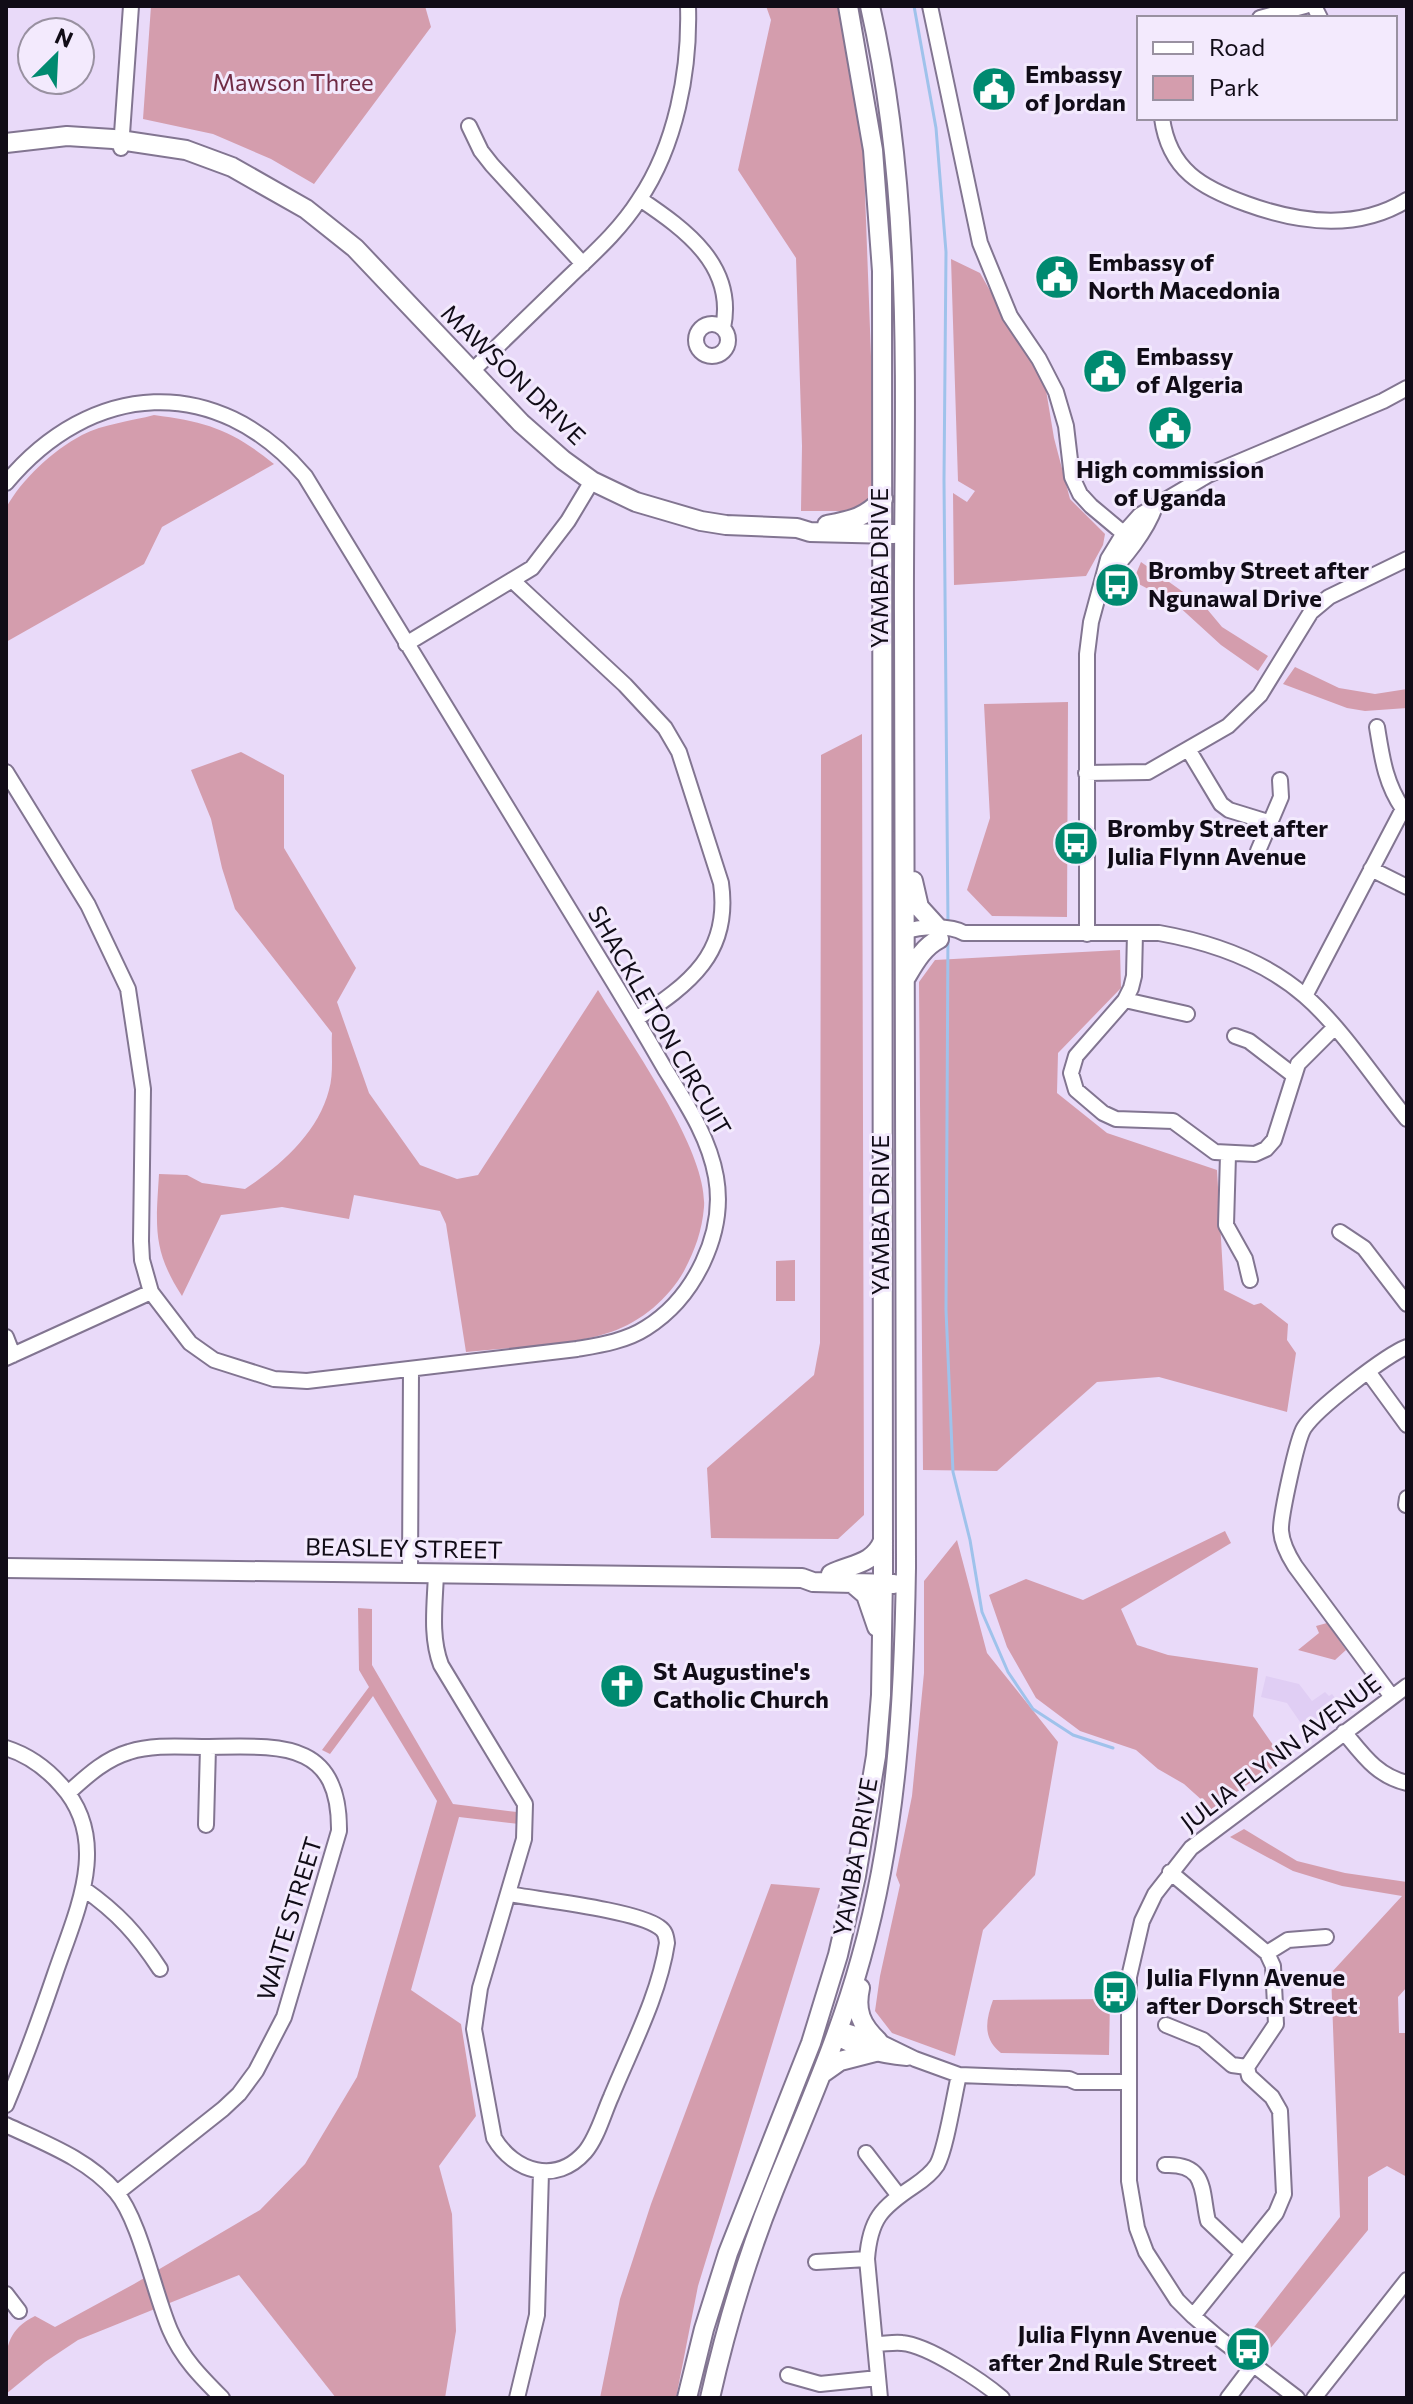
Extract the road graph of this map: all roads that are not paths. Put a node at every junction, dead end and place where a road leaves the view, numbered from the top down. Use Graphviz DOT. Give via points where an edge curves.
graph roads {
  1 [pos="131,6"];
  2 [pos="688,6"];
  3 [pos="848,6"];
  4 [pos="870,6"];
  5 [pos="930,6"];
  6 [pos="1305,6"];
  7 [pos="1268,16"];
  8 [pos="1162,120"];
  9 [pos="469,126"];
  10 [pos="6,143"];
  11 [pos="117,144"];
  12 [pos="6,156"];
  13 [pos="640,199"];
  14 [pos="1407,200"];
  15 [pos="583,264"];
  16 [pos="723,328"];
  17 [pos="472,371"];
  18 [pos="1407,388"];
  19 [pos="592,481"];
  20 [pos="6,483"];
  21 [pos="883,499"];
  22 [pos="827,525"];
  23 [pos="797,528"];
  24 [pos="883,530"];
  25 [pos="903,530"];
  26 [pos="857,534"];
  27 [pos="1129,538"];
  28 [pos="1407,559"];
  29 [pos="513,581"];
  30 [pos="883,606"];
  31 [pos="406,644"];
  32 [pos="1377,727"];
  33 [pos="1188,749"];
  34 [pos="6,772"];
  35 [pos="1086,773"];
  36 [pos="1280,780"];
  37 [pos="1405,809"];
  38 [pos="1268,822"];
  39 [pos="1258,851"];
  40 [pos="905,852"];
  41 [pos="1371,869"];
  42 [pos="1407,887"];
  43 [pos="883,913"];
  44 [pos="1135,933"];
  45 [pos="939,934"];
  46 [pos="1087,934"];
  47 [pos="903,935"];
  48 [pos="905,980"];
  49 [pos="1305,996"];
  50 [pos="1125,1000"];
  51 [pos="883,1011"];
  52 [pos="1187,1014"];
  53 [pos="636,1019"];
  54 [pos="1334,1028"];
  55 [pos="1235,1036"];
  56 [pos="1292,1074"];
  57 [pos="1407,1119"];
  58 [pos="1228,1155"];
  59 [pos="1340,1232"];
  60 [pos="1250,1280"];
  61 [pos="151,1292"];
  62 [pos="1407,1304"];
  63 [pos="6,1337"];
  64 [pos="1407,1347"];
  65 [pos="10,1356"];
  66 [pos="411,1369"];
  67 [pos="1369,1373"];
  68 [pos="1407,1425"];
  69 [pos="1407,1498"];
  70 [pos="1406,1505"];
  71 [pos="883,1541"];
  72 [pos="6,1568"];
  73 [pos="410,1573"];
  74 [pos="436,1573"];
  75 [pos="831,1574"];
  76 [pos="802,1578"];
  77 [pos="883,1579"];
  78 [pos="906,1580"];
  79 [pos="852,1583"];
  80 [pos="883,1654"];
  81 [pos="1407,1686"];
  82 [pos="1392,1697"];
  83 [pos="1344,1732"];
  84 [pos="208,1747"];
  85 [pos="6,1748"];
  86 [pos="1407,1783"];
  87 [pos="68,1793"];
  88 [pos="206,1825"];
  89 [pos="1170,1872"];
  90 [pos="84,1889"];
  91 [pos="508,1894"];
  92 [pos="1326,1937"];
  93 [pos="1267,1953"];
  94 [pos="861,1957"];
  95 [pos="160,1969"];
  96 [pos="1166,2025"];
  97 [pos="816,2026"];
  98 [pos="837,2033"];
  99 [pos="876,2047"];
  100 [pos="1247,2067"];
  101 [pos="823,2073"];
  102 [pos="963,2076"];
  103 [pos="1128,2078"];
  104 [pos="6,2105"];
  105 [pos="6,2125"];
  106 [pos="866,2153"];
  107 [pos="1165,2165"];
  108 [pos="541,2172"];
  109 [pos="117,2193"];
  110 [pos="899,2196"];
  111 [pos="1243,2254"];
  112 [pos="867,2259"];
  113 [pos="816,2262"];
  114 [pos="1407,2280"];
  115 [pos="6,2294"];
  116 [pos="19,2311"];
  117 [pos="1193,2316"];
  118 [pos="876,2344"];
  119 [pos="1253,2365"];
  120 [pos="788,2375"];
  121 [pos="878,2378"];
  122 [pos="222,2398"];
  123 [pos="517,2398"];
  124 [pos="687,2398"];
  125 [pos="710,2398"];
  126 [pos="880,2398"];
  127 [pos="1002,2398"];
  128 [pos="1228,2398"];
  129 [pos="1297,2398"];
  130 [pos="1314,2398"];
  1 -- 11 [label="street"];
  2 -- 13 [label="street" via="680,101 667,144"];
  3 -- 21 [label="main road, YAMBA DRIVE" via="878,203"];
  4 -- 25 [label="main road, YAMBA DRIVE" via="889,106 902,235"];
  5 -- 27 [label="street" via="980,243 1010,316 1056,392 1080,494"];
  6 -- 7 [label="street"];
  8 -- 14 [label="street" via="1168,146 1190,176 1206,188 1258,208 1325,222 1361,219"];
  9 -- 15 [label="street" via="492,165"];
  10 -- 11 [label="main road, MAWSON DRIVE" via="67,136"];
  11 -- 12 [label="main road, MAWSON DRIVE"];
  11 -- 17 [label="main road, MAWSON DRIVE" via="172,146 206,156 306,209 355,248"];
  13 -- 15 [label="street"];
  13 -- 16 [label="street" via="674,222 712,263 728,306"];
  15 -- 17 [label="street"];
  17 -- 19 [label="main road, MAWSON DRIVE" via="521,423"];
  18 -- 27 [label="street" via="1178,491 1140,515"];
  19 -- 23 [label="main road, MAWSON DRIVE" via="636,502 701,521"];
  19 -- 29 [label="street" via="544,555"];
  20 -- 31 [label="street, SHACKLETON CIRCUIT" via="41,448 75,423 103,411 169,401 198,406 251,430 285,453 305,476"];
  21 -- 22 [label="main road" via="867,514"];
  21 -- 24 [label="main road, YAMBA DRIVE"];
  22 -- 23 [label="main road, MAWSON DRIVE"];
  22 -- 24 [label="main road, MAWSON DRIVE"];
  23 -- 26 [label="main road, MAWSON DRIVE"];
  24 -- 25 [label="main road"];
  24 -- 26 [label="main road, MAWSON DRIVE"];
  24 -- 30 [label="main road, YAMBA DRIVE"];
  25 -- 40 [label="main road, YAMBA DRIVE"];
  26 -- 30 [label="main road" via="872,555"];
  27 -- 35 [label="street" via="1104,580 1091,622"];
  28 -- 33 [label="street" via="1329,597 1311,612 1260,695 1228,726"];
  29 -- 31 [label="street"];
  29 -- 53 [label="street" via="665,728 679,752 721,883 724,903 717,942 665,1000"];
  30 -- 43 [label="main road, YAMBA DRIVE"];
  31 -- 53 [label="street, SHACKLETON CIRCUIT"];
  32 -- 37 [label="street" via="1390,791"];
  33 -- 35 [label="street" via="1148,772"];
  33 -- 38 [label="street" via="1221,804"];
  34 -- 61 [label="street, SHACKLETON CIRCUIT" via="88,905 128,989 143,1089 141,1241"];
  35 -- 46 [label="street"];
  36 -- 38 [label="street" via="1281,797"];
  37 -- 41 [label="street"];
  38 -- 39 [label="street"];
  40 -- 45 [label="main road" via="919,907"];
  40 -- 47 [label="main road, YAMBA DRIVE"];
  41 -- 42 [label="street"];
  41 -- 49 [label="street"];
  43 -- 47 [label="main road"];
  43 -- 51 [label="main road, YAMBA DRIVE"];
  44 -- 46 [label="street"];
  44 -- 49 [label="street" via="1217,948 1277,976"];
  44 -- 50 [label="street" via="1134,976"];
  45 -- 46 [label="street"];
  45 -- 47 [label="street" via="916,929"];
  45 -- 48 [label="main road"];
  47 -- 48 [label="main road, YAMBA DRIVE"];
  47 -- 51 [label="main road" via="891,948"];
  48 -- 78 [label="main road, YAMBA DRIVE"];
  49 -- 54 [label="street"];
  50 -- 52 [label="street"];
  50 -- 58 [label="street" via="1076,1056 1071,1073 1076,1090 1116,1119 1173,1121 1215,1152"];
  51 -- 71 [label="main road, YAMBA DRIVE"];
  53 -- 66 [label="street, SHACKLETON CIRCUIT" via="710,1151 717,1181 716,1213 711,1245 696,1275 672,1307 645,1329 612,1343"];
  54 -- 56 [label="street"];
  54 -- 57 [label="street"];
  55 -- 56 [label="street"];
  56 -- 58 [label="street" via="1274,1140 1255,1154"];
  58 -- 60 [label="street" via="1226,1225"];
  59 -- 62 [label="street" via="1364,1248"];
  61 -- 65 [label="street"];
  61 -- 66 [label="street, SHACKLETON CIRCUIT" via="190,1343 245,1372 307,1381"];
  63 -- 65 [label="street"];
  64 -- 67 [label="street"];
  66 -- 73 [label="street"];
  67 -- 68 [label="street"];
  67 -- 82 [label="street" via="1311,1418 1301,1432 1280,1529 1289,1557"];
  69 -- 70 [label="street"];
  71 -- 75 [label="main road" via="866,1562"];
  71 -- 77 [label="main road, YAMBA DRIVE"];
  72 -- 73 [label="main road, BEASLEY STREET"];
  73 -- 74 [label="main road, BEASLEY STREET"];
  74 -- 76 [label="main road, BEASLEY STREET"];
  74 -- 91 [label="street" via="434,1633 441,1665 525,1804 524,1839"];
  75 -- 76 [label="main road, BEASLEY STREET"];
  75 -- 77 [label="main road, BEASLEY STREET"];
  76 -- 79 [label="main road, BEASLEY STREET"];
  77 -- 78 [label="main road"];
  77 -- 79 [label="main road, BEASLEY STREET"];
  77 -- 80 [label="main road, YAMBA DRIVE"];
  78 -- 94 [label="main road, YAMBA DRIVE" via="898,1758"];
  79 -- 80 [label="main road" via="867,1597"];
  80 -- 97 [label="main road, YAMBA DRIVE" via="867,1819 838,1955"];
  81 -- 82 [label="street, JULIA FLYNN AVENUE"];
  82 -- 83 [label="street, JULIA FLYNN AVENUE"];
  83 -- 86 [label="street" via="1382,1774"];
  83 -- 89 [label="street, JULIA FLYNN AVENUE" via="1208,1834"];
  84 -- 87 [label="street, WAITE STREET" via="129,1752 95,1769"];
  84 -- 88 [label="street"];
  84 -- 109 [label="street, WAITE STREET" via="276,1747 312,1761 335,1788 339,1831 284,2017 256,2071 223,2109"];
  85 -- 87 [label="street" via="48,1770"];
  87 -- 90 [label="street" via="84,1825"];
  89 -- 93 [label="street"];
  89 -- 103 [label="street, JULIA FLYNN AVENUE" via="1142,1921 1134,1947"];
  90 -- 95 [label="street" via="114,1910"];
  90 -- 104 [label="street"];
  91 -- 108 [label="street" via="480,1988 474,2029 494,2138 514,2162"];
  91 -- 108 [label="street" via="633,1917 666,1934 641,2026 590,2145 570,2165"];
  92 -- 93 [label="street" via="1288,1940"];
  93 -- 100 [label="street" via="1273,1966 1276,2024"];
  94 -- 98 [label="main road, YAMBA DRIVE"];
  94 -- 99 [label="main road" via="858,2011"];
  96 -- 100 [label="street" via="1203,2040 1232,2065"];
  97 -- 98 [label="main road"];
  97 -- 124 [label="main road, YAMBA DRIVE" via="728,2253"];
  98 -- 99 [label="street"];
  98 -- 101 [label="main road, YAMBA DRIVE"];
  99 -- 101 [label="main road"];
  99 -- 102 [label="street"];
  100 -- 111 [label="street" via="1280,2111 1284,2194 1276,2213"];
  101 -- 125 [label="main road, YAMBA DRIVE" via="748,2260"];
  102 -- 103 [label="street" via="1076,2082"];
  102 -- 110 [label="street" via="938,2164"];
  103 -- 117 [label="street, JULIA FLYNN AVENUE" via="1129,2181 1137,2228 1146,2252"];
  105 -- 109 [label="street" via="82,2163"];
  106 -- 110 [label="street"];
  107 -- 111 [label="street" via="1187,2168 1199,2178 1208,2221"];
  108 -- 123 [label="street" via="537,2315"];
  109 -- 122 [label="street" via="134,2225 170,2330 188,2362"];
  110 -- 112 [label="street" via="873,2223"];
  111 -- 117 [label="street"];
  112 -- 113 [label="street"];
  112 -- 118 [label="street"];
  114 -- 130 [label="street"];
  115 -- 116 [label="street"];
  117 -- 119 [label="street, JULIA FLYNN AVENUE"];
  118 -- 121 [label="street"];
  118 -- 127 [label="street" via="922,2348"];
  119 -- 128 [label="street"];
  119 -- 129 [label="street, JULIA FLYNN AVENUE"];
  120 -- 121 [label="street" via="820,2384"];
  121 -- 126 [label="street"];
}
